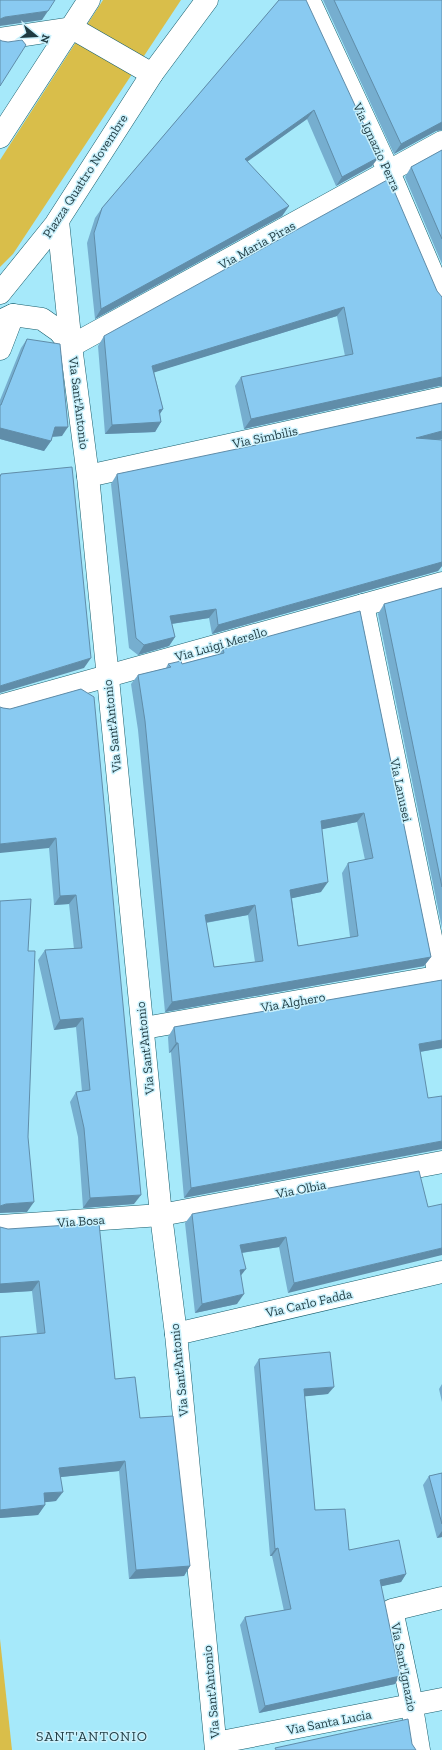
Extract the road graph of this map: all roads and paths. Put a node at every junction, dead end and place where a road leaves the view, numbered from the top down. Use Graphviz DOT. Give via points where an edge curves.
graph roads {
  1 [pos="89,0"];
  2 [pos="207,0"];
  3 [pos="309,0"];
  4 [pos="72,28"];
  5 [pos="0,39"];
  6 [pos="152,74"];
  7 [pos="0,137"];
  8 [pos="442,142"];
  9 [pos="390,172"];
  10 [pos="58,221"];
  11 [pos="0,293"];
  12 [pos="442,296"];
  13 [pos="6,318"];
  14 [pos="71,346"];
  15 [pos="0,349"];
  16 [pos="442,398"];
  17 [pos="88,476"];
  18 [pos="442,583"];
  19 [pos="363,605"];
  20 [pos="107,676"];
  21 [pos="0,706"];
  22 [pos="441,976"];
  23 [pos="144,1028"];
  24 [pos="442,1162"];
  25 [pos="161,1215"];
  26 [pos="0,1226"];
  27 [pos="442,1272"];
  28 [pos="176,1334"];
  29 [pos="442,1598"];
  30 [pos="442,1700"];
  31 [pos="412,1706"];
  32 [pos="216,1747"];
  33 [pos="419,1750"];
  1 -- 4 [label="street"];
  2 -- 6 [label="street, Piazza Quattro Novembre"];
  3 -- 9 [label="street, Via Ignazio Perra"];
  4 -- 5 [label="street"];
  4 -- 6 [label="street"];
  4 -- 7 [label="street"];
  6 -- 10 [label="street, Piazza Quattro Novembre"];
  8 -- 9 [label="street, Via Maria Piras"];
  9 -- 12 [label="street, Via Ignazio Perra"];
  9 -- 14 [label="street, Via Maria Piras"];
  10 -- 11 [label="street, Piazza Quattro Novembre"];
  10 -- 14 [label="street, Via Sant'Antonio"];
  13 -- 14 [label="street, Via Sant'Antonio" via="42,319 59,331"];
  13 -- 15 [label="street"];
  14 -- 17 [label="street, Via Sant'Antonio"];
  16 -- 17 [label="street, Via Simbilis"];
  17 -- 20 [label="street, Via Sant'Antonio"];
  18 -- 19 [label="street, Via Luigi Merello"];
  19 -- 20 [label="street, Via Luigi Merello"];
  19 -- 22 [label="street, Via Lanusei"];
  20 -- 21 [label="street, Via Luigi Merello"];
  20 -- 23 [label="street, Via Sant'Antonio"];
  22 -- 23 [label="street, Via Alghero"];
  23 -- 25 [label="street, Via Sant'Antonio"];
  24 -- 25 [label="street, Via Olbia"];
  25 -- 26 [label="street, Via Bosa"];
  25 -- 28 [label="street, Via Sant'Antonio"];
  27 -- 28 [label="street, Via Carlo Fadda"];
  28 -- 32 [label="street, Via Sant'Antonio"];
  29 -- 31 [label="street, Via Sant'Ignazio" via="392,1610"];
  30 -- 31 [label="street, Via Santa Lucia"];
  31 -- 32 [label="street, Via Santa Lucia"];
  31 -- 33 [label="street, Via Sant'Ignazio"];
}
